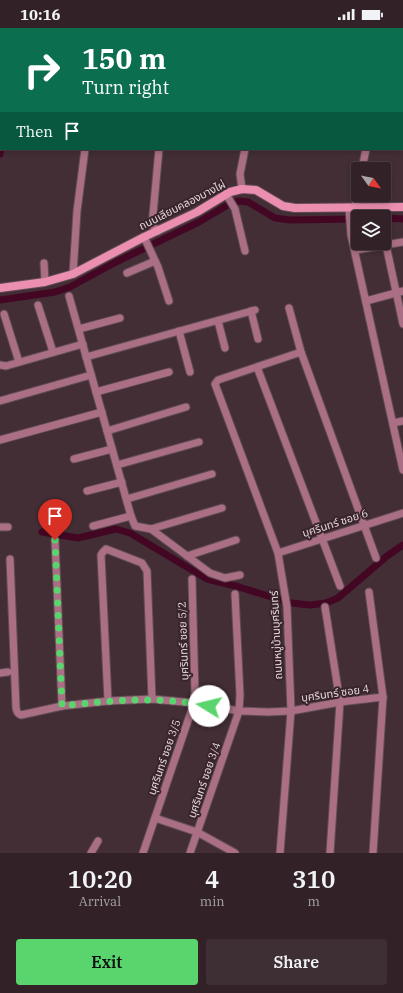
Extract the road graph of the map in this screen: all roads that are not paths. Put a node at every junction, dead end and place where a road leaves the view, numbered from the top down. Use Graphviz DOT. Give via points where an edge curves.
graph roads {
  1 [pos="85,150"];
  2 [pos="159,150"];
  3 [pos="245,150"];
  4 [pos="366,150"];
  5 [pos="363,162"];
  6 [pos="242,189"];
  7 [pos="229,199"];
  8 [pos="354,202"];
  9 [pos="403,207"];
  10 [pos="351,209"];
  11 [pos="158,231"];
  12 [pos="351,231"];
  13 [pos="146,240"];
  14 [pos="403,242"];
  15 [pos="391,244"];
  16 [pos="356,250"];
  17 [pos="387,250"];
  18 [pos="245,251"];
  19 [pos="155,261"];
  20 [pos="44,263"];
  21 [pos="127,273"];
  22 [pos="73,274"];
  23 [pos="45,282"];
  24 [pos="0,288"];
  25 [pos="400,292"];
  26 [pos="69,296"];
  27 [pos="169,301"];
  28 [pos="366,301"];
  29 [pos="38,305"];
  30 [pos="289,308"];
  31 [pos="4,314"];
  32 [pos="120,318"];
  33 [pos="218,321"];
  34 [pos="403,324"];
  35 [pos="78,329"];
  36 [pos="179,331"];
  37 [pos="258,339"];
  38 [pos="83,344"];
  39 [pos="225,348"];
  40 [pos="53,352"];
  41 [pos="301,352"];
  42 [pos="86,357"];
  43 [pos="19,362"];
  44 [pos="0,365"];
  45 [pos="257,367"];
  46 [pos="169,372"];
  47 [pos="190,372"];
  48 [pos="91,375"];
  49 [pos="96,392"];
  50 [pos="0,401"];
  51 [pos="186,407"];
  52 [pos="102,412"];
  53 [pos="403,421"];
  54 [pos="392,423"];
  55 [pos="107,430"];
  56 [pos="0,440"];
  57 [pos="199,442"];
  58 [pos="112,449"];
  59 [pos="402,457"];
  60 [pos="74,459"];
  61 [pos="117,465"];
  62 [pos="403,470"];
  63 [pos="212,474"];
  64 [pos="122,482"];
  65 [pos="87,491"];
  66 [pos="126,499"];
  67 [pos="222,508"];
  68 [pos="401,513"];
  69 [pos="131,516"];
  70 [pos="364,525"];
  71 [pos="93,526"];
  72 [pos="152,529"];
  73 [pos="55,540"];
  74 [pos="236,540"];
  75 [pos="321,540"];
  76 [pos="278,552"];
  77 [pos="187,556"];
  78 [pos="376,558"];
  79 [pos="10,559"];
  80 [pos="240,575"];
  81 [pos="192,579"];
  82 [pos="340,586"];
  83 [pos="369,592"];
  84 [pos="235,594"];
  85 [pos="325,608"];
  86 [pos="0,672"];
  87 [pos="8,672"];
  88 [pos="383,697"];
  89 [pos="152,699"];
  90 [pos="108,701"];
  91 [pos="340,702"];
  92 [pos="194,703"];
  93 [pos="62,706"];
  94 [pos="239,711"];
  95 [pos="291,711"];
  96 [pos="155,818"];
  97 [pos="197,832"];
  98 [pos="98,841"];
  99 [pos="92,853"];
  100 [pos="143,853"];
  101 [pos="190,853"];
  102 [pos="235,853"];
  103 [pos="280,853"];
  104 [pos="330,853"];
  105 [pos="374,853"];
  1 -- 22 [label="street" via="77,211"];
  2 -- 11 [label="street" via="152,225"];
  3 -- 6 [label="street" via="240,174"];
  4 -- 5 [label="street"];
  6 -- 7 [label="street, ถนนเลียบคลองบางไผ่"];
  6 -- 10 [label="street, ถนนเลียบคลองบางไผ่" via="256,190 283,206"];
  7 -- 11 [label="street, ถนนเลียบคลองบางไผ่"];
  7 -- 18 [label="street"];
  8 -- 10 [label="street"];
  9 -- 10 [label="street, ถนนเลียบคลองบางไผ่"];
  10 -- 12 [label="street"];
  11 -- 13 [label="street, ถนนเลียบคลองบางไผ่"];
  13 -- 19 [label="street"];
  13 -- 22 [label="street, ถนนเลียบคลองบางไผ่"];
  14 -- 15 [label="street"];
  16 -- 28 [label="street"];
  17 -- 25 [label="street"];
  19 -- 21 [label="street"];
  19 -- 27 [label="street"];
  20 -- 23 [label="street"];
  22 -- 23 [label="street, ถนนเลียบคลองบางไผ่"];
  23 -- 24 [label="street, ถนนเลียบคลองบางไผ่"];
  25 -- 28 [label="street"];
  25 -- 34 [label="street"];
  26 -- 35 [label="street"];
  28 -- 54 [label="street"];
  29 -- 40 [label="street"];
  30 -- 41 [label="street"];
  31 -- 43 [label="street"];
  32 -- 35 [label="street"];
  33 -- 36 [label="street"];
  33 -- 37 [label="street" via="253,311"];
  33 -- 39 [label="street"];
  35 -- 38 [label="street"];
  36 -- 42 [label="street"];
  36 -- 47 [label="street"];
  38 -- 40 [label="street"];
  38 -- 42 [label="street"];
  40 -- 43 [label="street"];
  41 -- 45 [label="street"];
  41 -- 70 [label="street"];
  42 -- 48 [label="street"];
  43 -- 44 [label="street"];
  45 -- 75 [label="street"];
  45 -- 76 [label="street, ถนนหมู่บ้านบุศรินทร์" via="218,380 216,386"];
  46 -- 49 [label="street"];
  48 -- 49 [label="street"];
  48 -- 50 [label="street"];
  49 -- 52 [label="street"];
  51 -- 55 [label="street"];
  52 -- 55 [label="street"];
  52 -- 56 [label="street"];
  53 -- 54 [label="street"];
  54 -- 59 [label="street"];
  55 -- 58 [label="street"];
  57 -- 61 [label="street"];
  58 -- 60 [label="street"];
  58 -- 61 [label="street"];
  59 -- 62 [label="street"];
  61 -- 64 [label="street"];
  63 -- 66 [label="street"];
  64 -- 65 [label="street"];
  64 -- 66 [label="street"];
  66 -- 69 [label="street"];
  67 -- 72 [label="street"];
  68 -- 70 [label="street, บุศรินทร์ ซอย 6"];
  69 -- 71 [label="street"];
  69 -- 72 [label="street" via="135,526"];
  70 -- 75 [label="street, บุศรินทร์ ซอย 6"];
  70 -- 78 [label="street"];
  72 -- 77 [label="street"];
  73 -- 93 [label="street"];
  74 -- 77 [label="street"];
  75 -- 76 [label="street, บุศรินทร์ ซอย 6"];
  75 -- 82 [label="street"];
  76 -- 95 [label="street, ถนนหมู่บ้านบุศรินทร์" via="287,607"];
  77 -- 80 [label="street" via="210,573 225,578"];
  79 -- 93 [label="street, บุศรินทร์ ซอย 4" via="16,708 21,715"];
  81 -- 92 [label="street, บุศรินทร์ ซอย 5/2"];
  83 -- 88 [label="street"];
  84 -- 94 [label="street, บุศรินทร์ ซอย 3/4"];
  85 -- 91 [label="street"];
  86 -- 87 [label="street"];
  88 -- 91 [label="street, บุศรินทร์ ซอย 4"];
  88 -- 105 [label="street"];
  89 -- 90 [label="street, บุศรินทร์ ซอย 4"];
  89 -- 90 [label="street" via="147,571 142,563 106,549 101,555"];
  89 -- 92 [label="street, บุศรินทร์ ซอย 4"];
  90 -- 93 [label="street, บุศรินทร์ ซอย 4"];
  91 -- 95 [label="street, บุศรินทร์ ซอย 4"];
  91 -- 104 [label="street"];
  92 -- 94 [label="street, บุศรินทร์ ซอย 4"];
  92 -- 96 [label="street, บุศรินทร์ ซอย 3/5"];
  94 -- 95 [label="street, บุศรินทร์ ซอย 4"];
  94 -- 97 [label="street, บุศรินทร์ ซอย 3/4"];
  95 -- 103 [label="street, ถนนหมู่บ้านบุศรินทร์"];
  96 -- 97 [label="street"];
  96 -- 100 [label="street, บุศรินทร์ ซอย 3/5"];
  97 -- 101 [label="street, บุศรินทร์ ซอย 3/4"];
  97 -- 102 [label="street"];
  98 -- 99 [label="street"];
}
